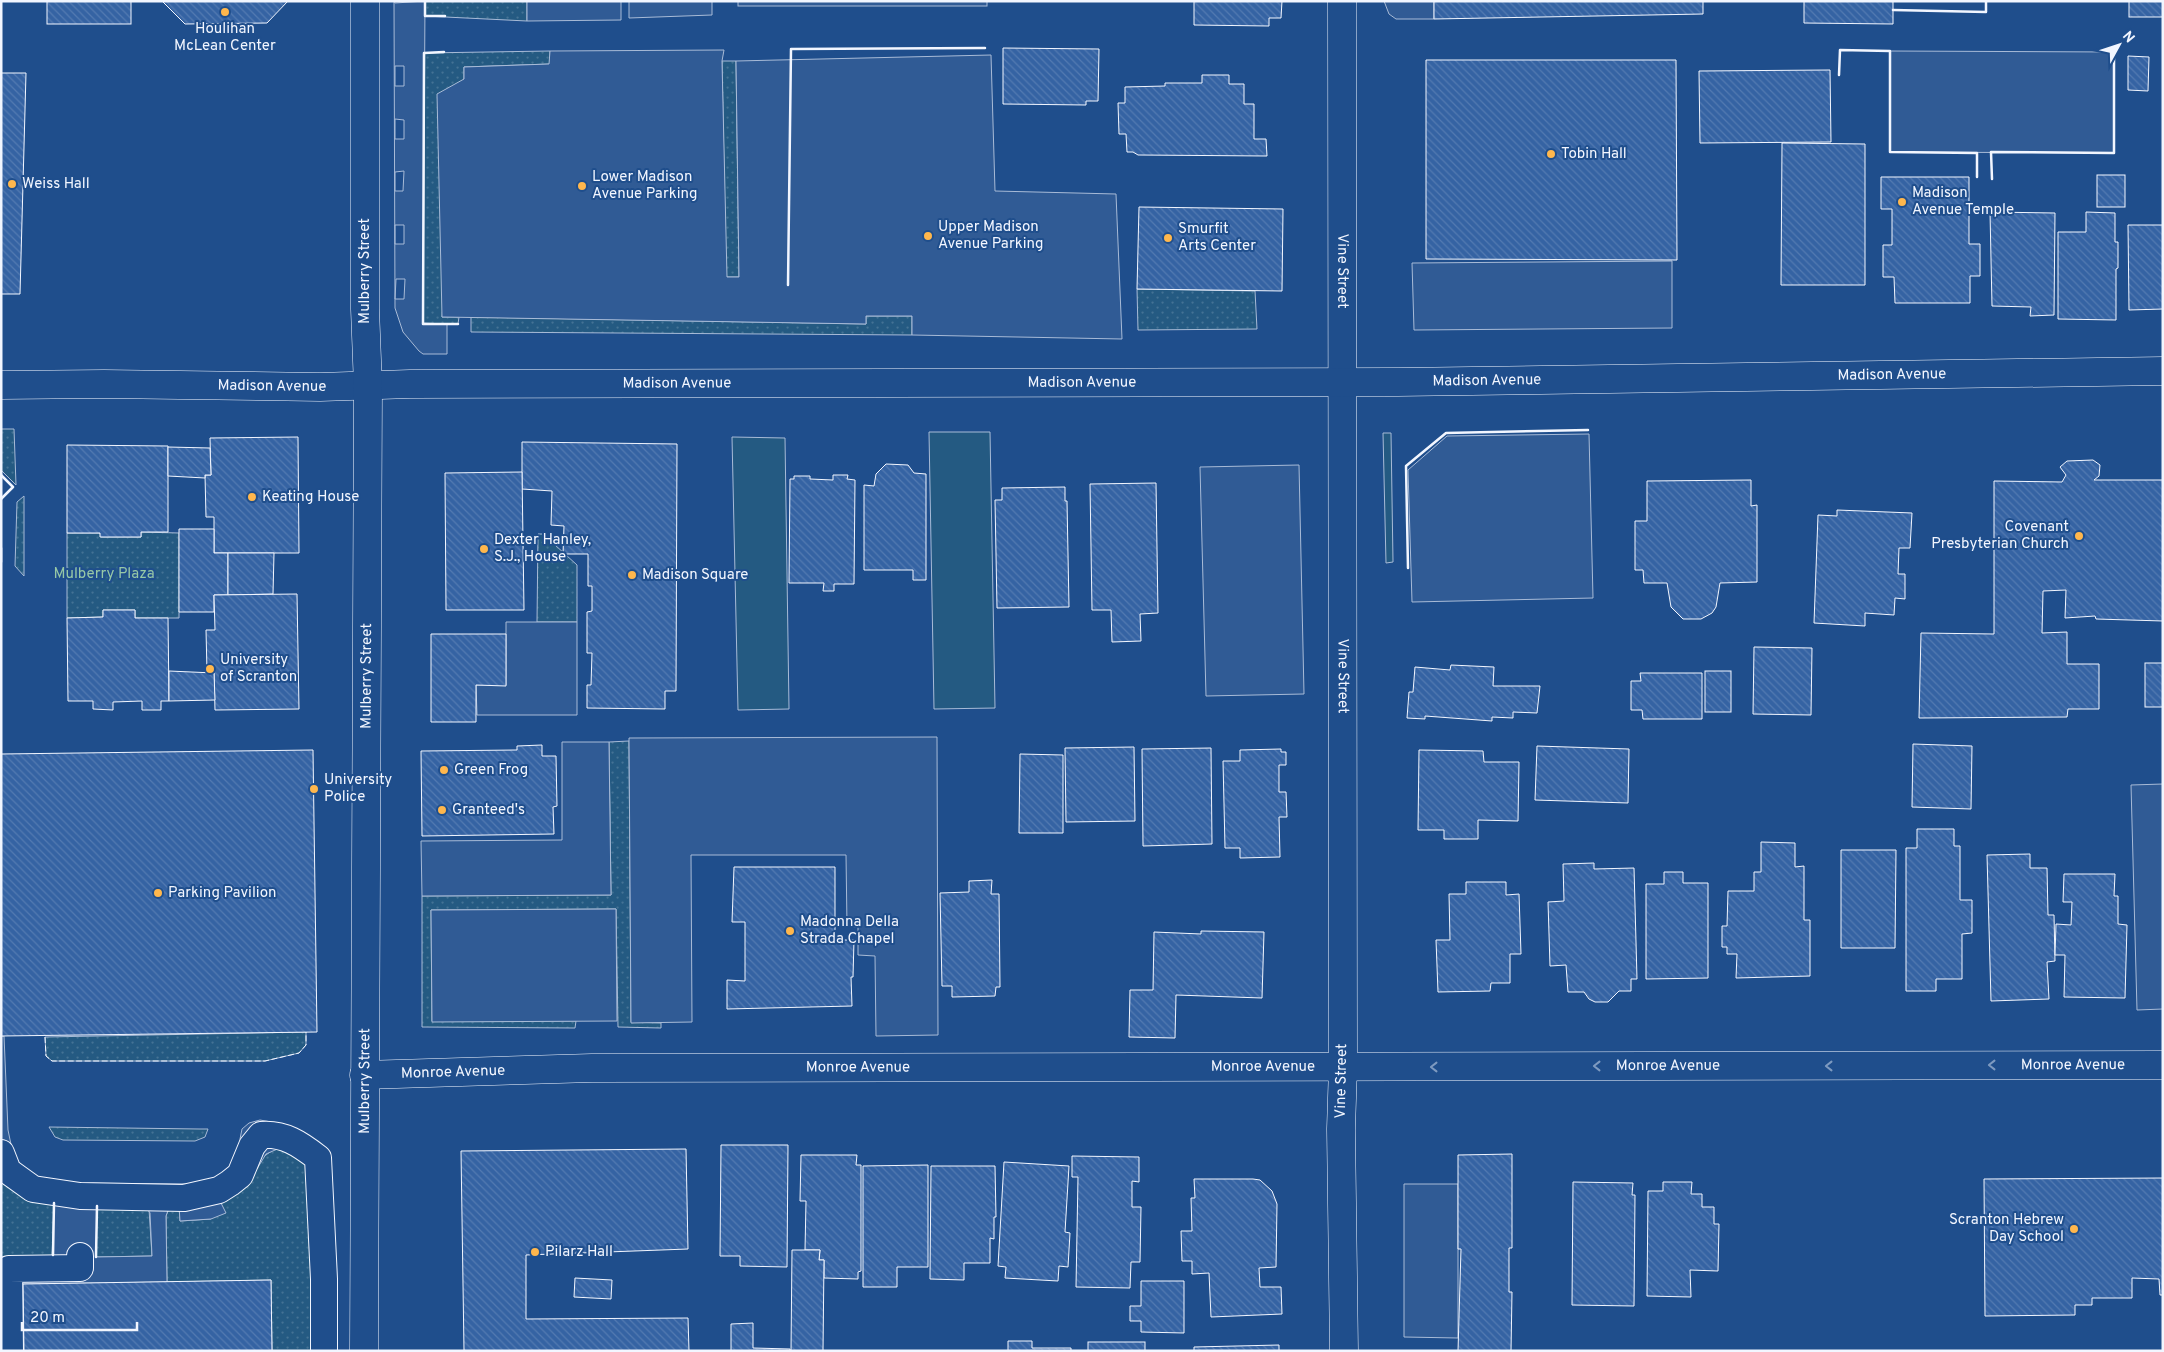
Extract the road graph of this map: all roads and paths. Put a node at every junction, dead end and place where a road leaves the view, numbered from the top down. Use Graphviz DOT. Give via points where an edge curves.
graph roads {
  1 [pos="365,1"];
  2 [pos="1342,1"];
  3 [pos="2163,371"];
  4 [pos="1342,381"];
  5 [pos="1,385"];
  6 [pos="368,386"];
  7 [pos="2163,1065"];
  8 [pos="1343,1067"];
  9 [pos="364,1075"];
  10 [pos="1,1153"];
  11 [pos="80,1256"];
  12 [pos="10,1351"];
  13 [pos="324,1351"];
  14 [pos="364,1351"];
  15 [pos="1344,1351"];
  1 -- 6 [label="street, Mulberry Street"];
  2 -- 4 [label="street, Vine Street"];
  3 -- 4 [label="street, Madison Avenue"];
  4 -- 6 [label="street, Madison Avenue"];
  4 -- 8 [label="street, Vine Street"];
  5 -- 6 [label="street, Madison Avenue"];
  6 -- 9 [label="street, Mulberry Street"];
  7 -- 8 [label="street, Monroe Avenue, one-way"];
  8 -- 9 [label="street, Monroe Avenue" via="602,1068"];
  8 -- 15 [label="street, Vine Street"];
  9 -- 14 [label="street, Mulberry Street"];
  10 -- 13 [label="street" via="8,1171 33,1189 80,1196 184,1198 219,1190 240,1175 252,1146 261,1135 276,1135 296,1142 318,1158"];
  11 -- 12 [label="street" via="80,1268 9,1269"];
}
